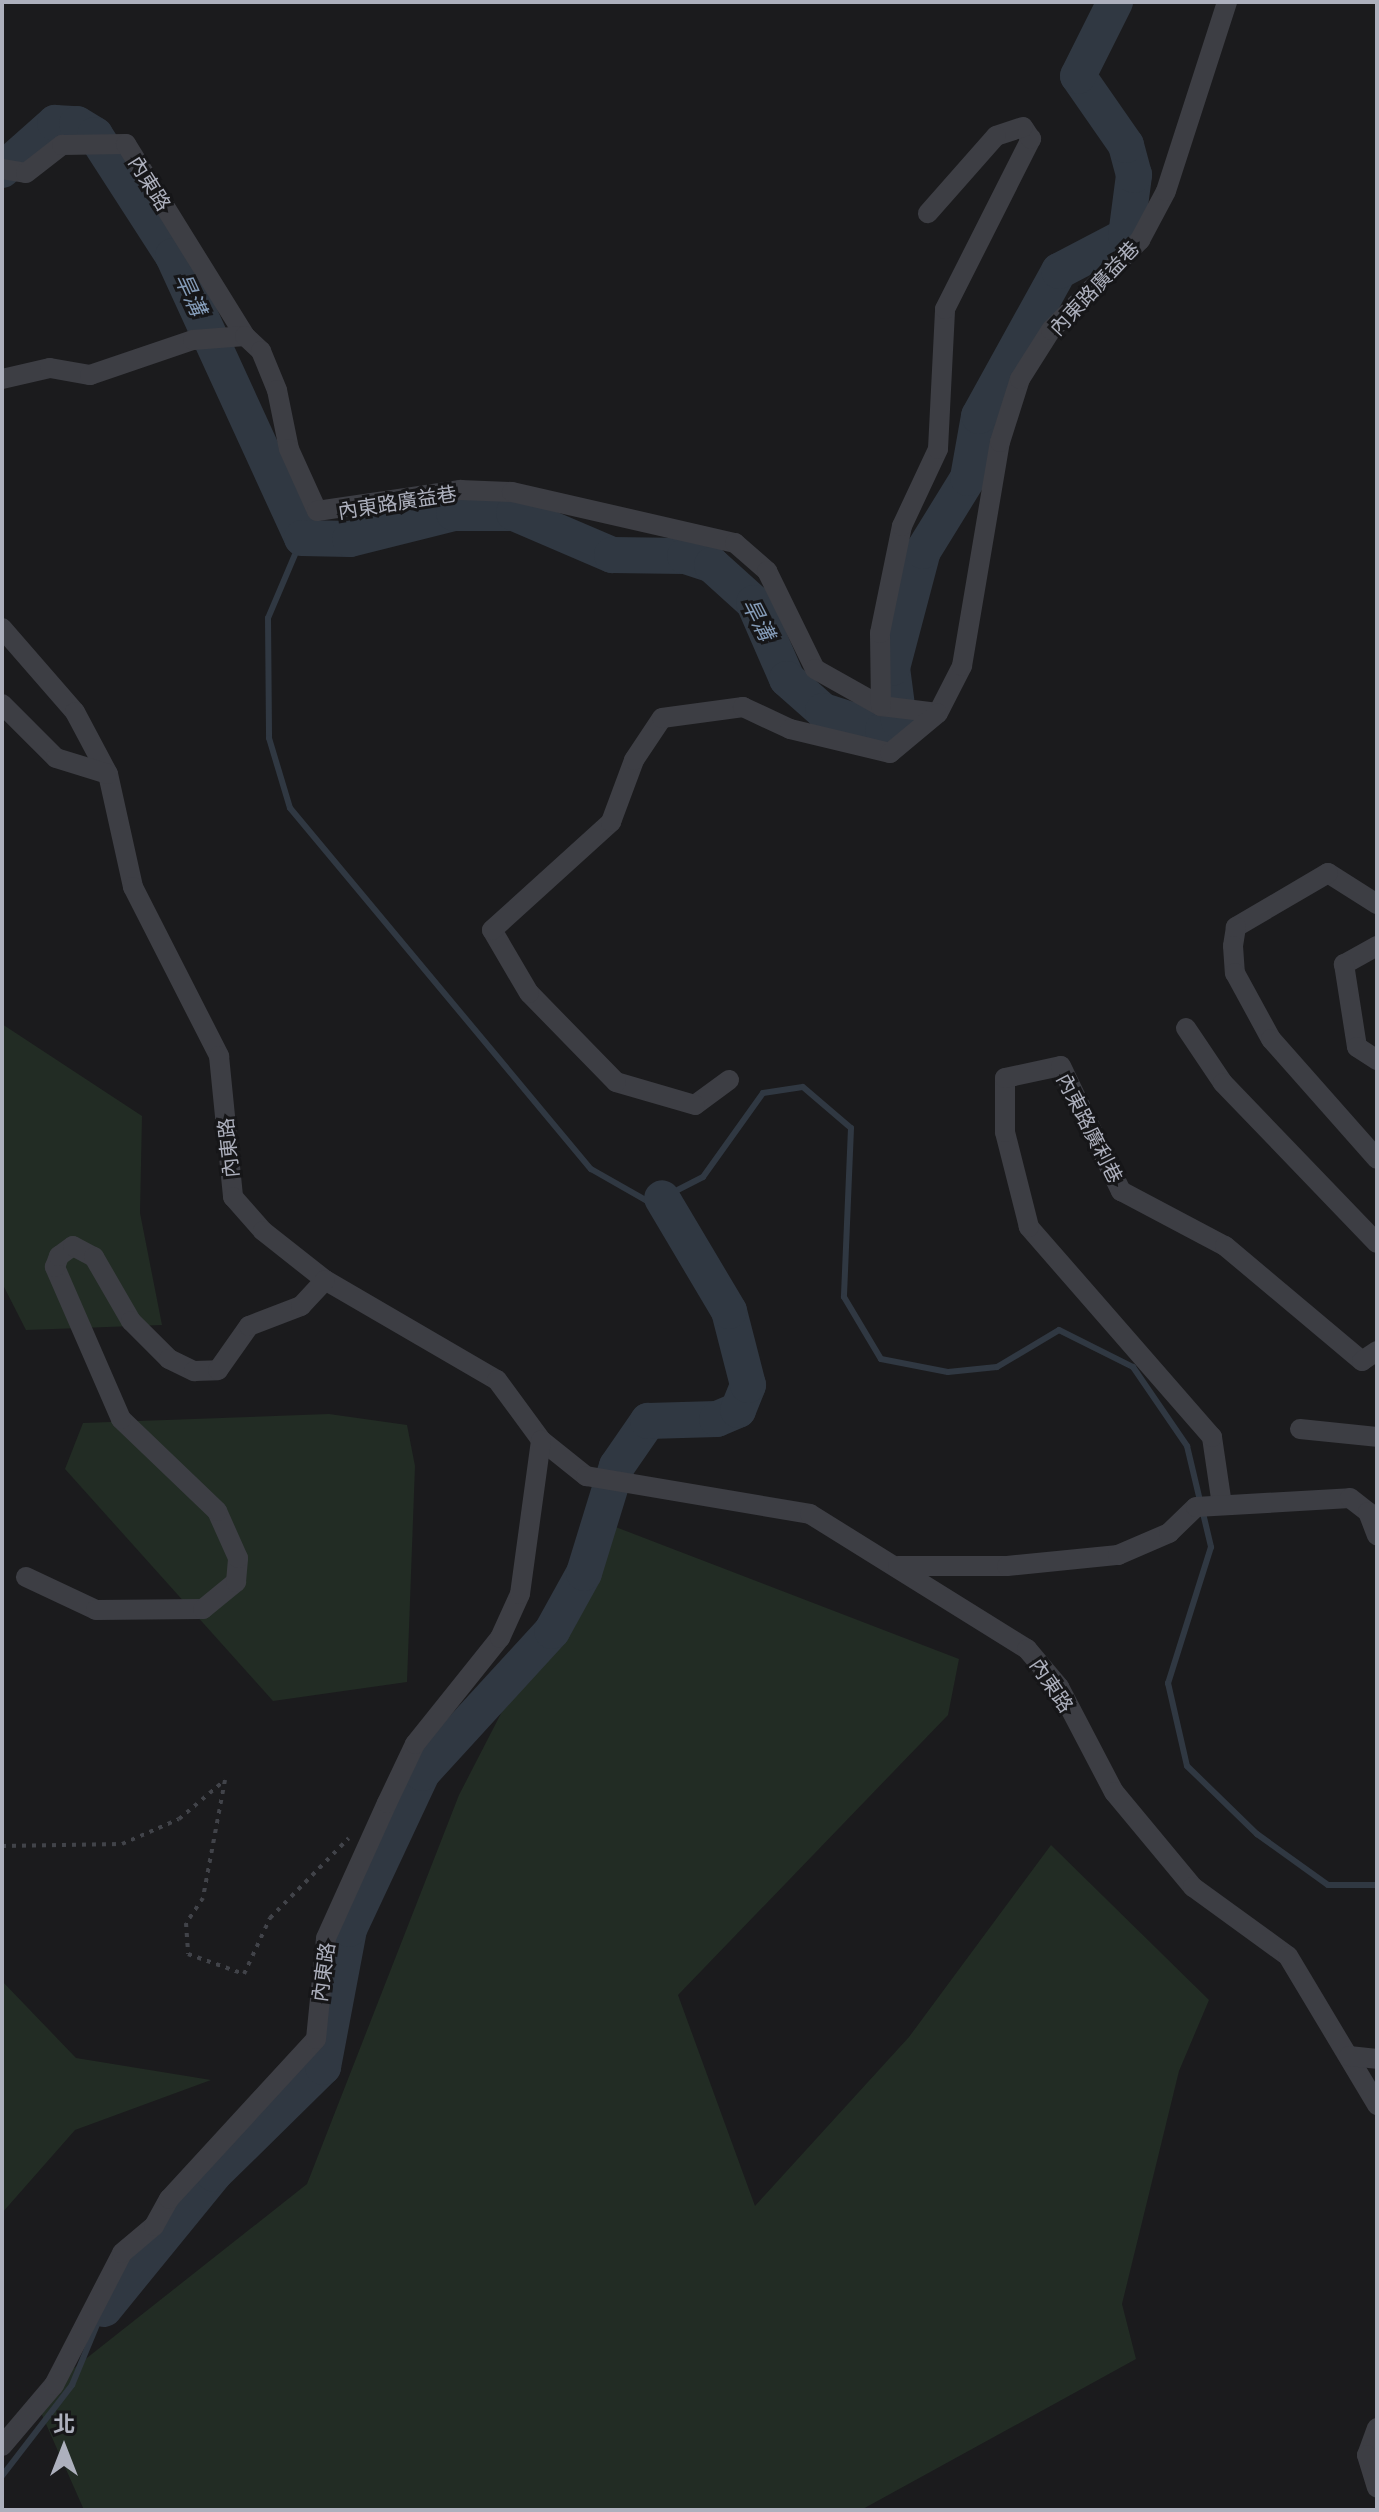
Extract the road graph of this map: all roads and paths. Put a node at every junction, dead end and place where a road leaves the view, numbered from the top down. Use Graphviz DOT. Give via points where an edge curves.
graph roads {
  1 [pos="1227,2"];
  2 [pos="2,169"];
  3 [pos="928,213"];
  4 [pos="245,336"];
  5 [pos="2,379"];
  6 [pos="2,628"];
  7 [pos="2,704"];
  8 [pos="881,706"];
  9 [pos="938,713"];
  10 [pos="108,774"];
  11 [pos="1377,904"];
  12 [pos="1377,946"];
  13 [pos="1186,1028"];
  14 [pos="1377,1060"];
  15 [pos="729,1080"];
  16 [pos="1377,1159"];
  17 [pos="1377,1243"];
  18 [pos="325,1280"];
  19 [pos="1377,1351"];
  20 [pos="1300,1429"];
  21 [pos="1377,1437"];
  22 [pos="541,1440"];
  23 [pos="1222,1505"];
  24 [pos="1377,1535"];
  25 [pos="898,1566"];
  26 [pos="26,1577"];
  27 [pos="377,1829"];
  28 [pos="2,1846"];
  29 [pos="1349,2056"];
  30 [pos="1377,2059"];
  31 [pos="1377,2105"];
  32 [pos="1377,2428"];
  33 [pos="2,2446"];
  34 [pos="1377,2488"];
  1 -- 9 [label="street, 內東路廣益巷" via="1166,191 1140,240 1051,330 1020,379 1000,442 962,666"];
  2 -- 4 [label="street, 內東路" via="26,173 62,145 126,144"];
  3 -- 8 [label="street" via="996,136 1023,127 1031,139 945,309 938,449 902,526 880,633"];
  4 -- 5 [label="street" via="193,340 90,375 50,368"];
  4 -- 8 [label="street, 內東路廣益巷" via="261,351 277,390 289,449 317,511 460,490 512,492 735,543 767,571 815,669"];
  6 -- 10 [label="street, 內東路" via="75,712"];
  7 -- 10 [label="street" via="56,758"];
  8 -- 9 [label="street, 內東路廣益巷"];
  9 -- 15 [label="street, 內東路廣益巷" via="890,753 790,729 743,707 662,718 634,760 611,822 492,930 529,993 616,1082 695,1105"];
  10 -- 18 [label="street, 內東路" via="133,887 219,1056 233,1197"];
  11 -- 16 [label="street" via="1328,873 1236,927 1233,946 1235,973 1271,1039"];
  12 -- 14 [label="street" via="1344,964 1357,1047"];
  13 -- 17 [label="street" via="1223,1083"];
  18 -- 22 [label="street, 內東路" via="497,1380"];
  18 -- 26 [label="street" via="301,1306 249,1326 218,1370 194,1371 169,1359 131,1321 94,1257 73,1246 59,1256 55,1267 121,1419 217,1511 238,1558 229,1591 203,1609 96,1610"];
  19 -- 23 [label="street, 內東路廣利巷" via="1362,1361 1225,1246 1121,1191 1061,1066 1005,1078 1005,1132 1029,1227 1212,1437"];
  20 -- 21 [label="street"];
  22 -- 25 [label="street, 內東路" via="564,1464 619,1487 777,1504 810,1514"];
  22 -- 27 [label="street, 內東路" via="520,1594 500,1638 415,1744"];
  23 -- 24 [label="street" via="1350,1498 1368,1512"];
  23 -- 25 [label="street" via="1196,1507 1169,1533 1118,1555 1007,1566"];
  25 -- 29 [label="street, 內東路" via="1005,1633 1045,1668 1114,1792 1213,1907 1288,1956"];
  27 -- 28 [label="path" via="355,1831 289,1894 244,1974 188,1954 186,1923 203,1898 225,1780 179,1819 122,1844"];
  27 -- 33 [label="street, 內東路" via="326,1938 316,2039 169,2199 154,2226 122,2253 54,2385"];
  29 -- 30 [label="street"];
  29 -- 31 [label="street, 內東路"];
  32 -- 34 [label="street" via="1367,2455"];
}
